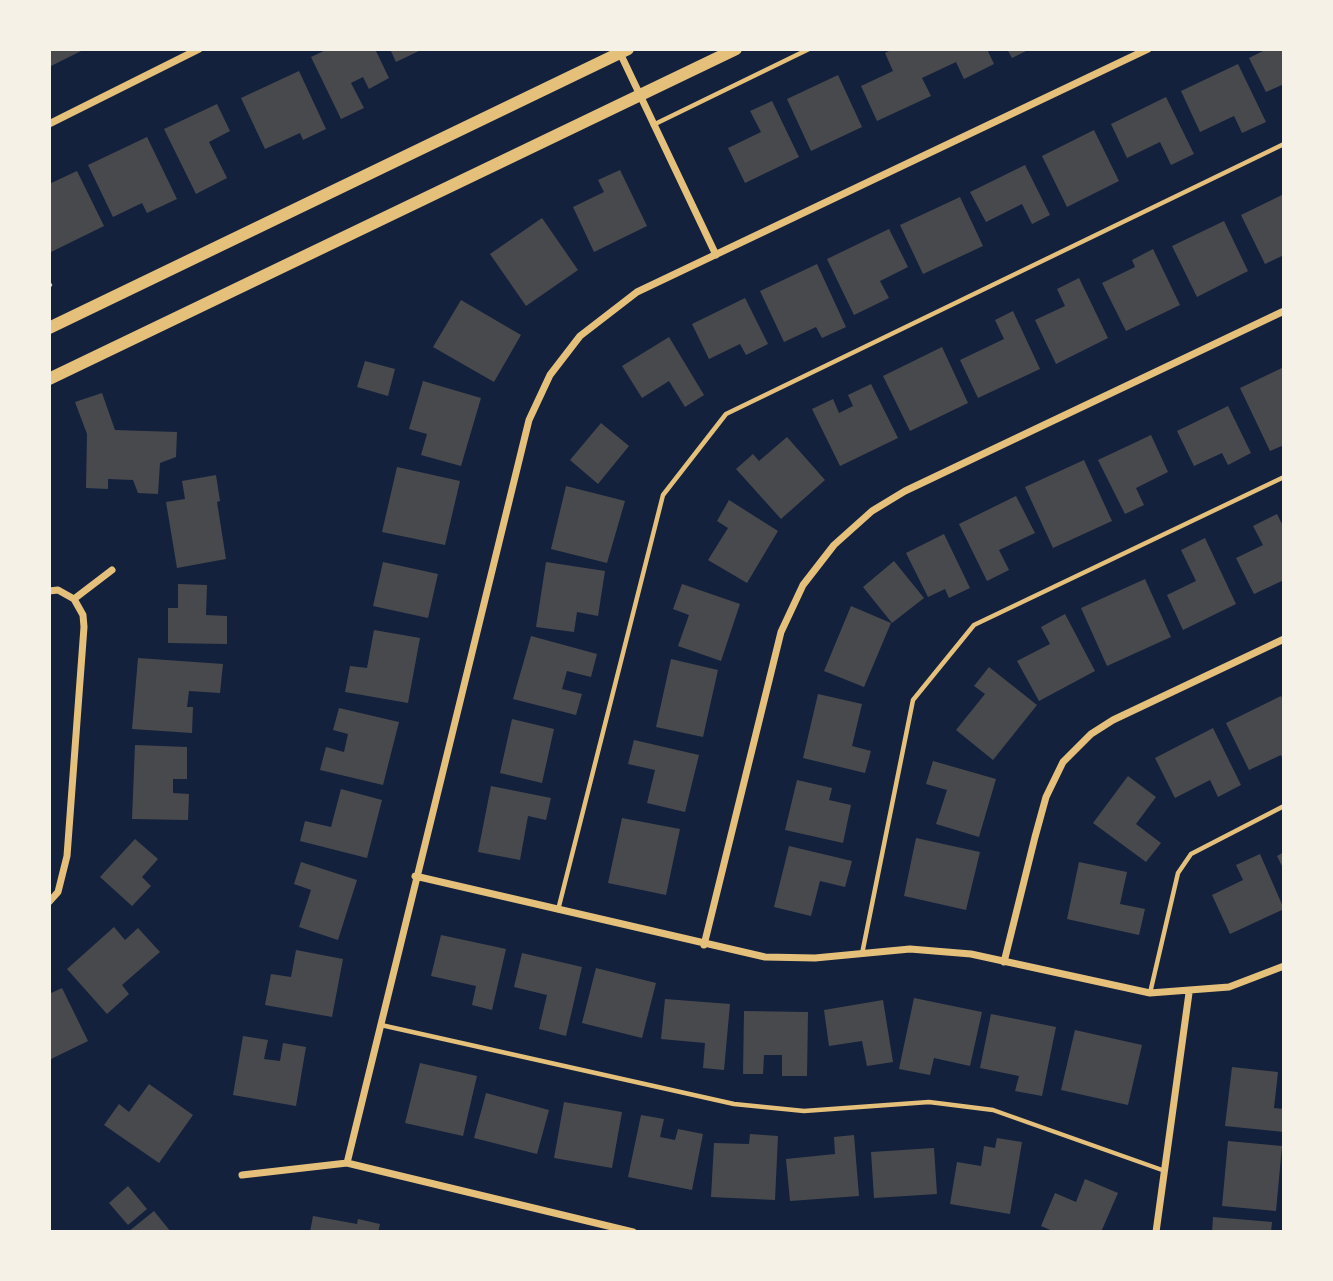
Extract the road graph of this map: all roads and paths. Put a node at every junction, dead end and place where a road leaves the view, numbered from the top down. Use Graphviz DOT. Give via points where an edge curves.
graph roads {
  1 [pos="199,49"];
  2 [pos="736,49"];
  3 [pos="809,49"];
  4 [pos="1148,49"];
  5 [pos="624,51"];
  6 [pos="641,95"];
  7 [pos="49,124"];
  8 [pos="653,125"];
  9 [pos="1284,144"];
  10 [pos="716,255"];
  11 [pos="1284,311"];
  12 [pos="49,328"];
  13 [pos="49,379"];
  14 [pos="1284,477"];
  15 [pos="112,570"];
  16 [pos="49,591"];
  17 [pos="74,599"];
  18 [pos="1284,639"];
  19 [pos="1284,806"];
  20 [pos="415,877"];
  21 [pos="49,902"];
  22 [pos="558,910"];
  23 [pos="704,945"];
  24 [pos="862,954"];
  25 [pos="1004,962"];
  26 [pos="1284,966"];
  27 [pos="1150,993"];
  28 [pos="1189,993"];
  29 [pos="380,1024"];
  30 [pos="347,1163"];
  31 [pos="1164,1171"];
  32 [pos="242,1175"];
  33 [pos="633,1232"];
  34 [pos="1156,1232"];
  1 -- 7 [label="street"];
  2 -- 6 [label="main road"];
  3 -- 8 [label="lane"];
  4 -- 10 [label="street"];
  5 -- 6 [label="street"];
  5 -- 12 [label="main road"];
  6 -- 8 [label="street"];
  6 -- 13 [label="main road"];
  8 -- 10 [label="street"];
  9 -- 22 [label="lane" via="726,414 663,495"];
  10 -- 20 [label="street" via="617,305 580,336 539,397 529,420"];
  11 -- 23 [label="street" via="905,491 872,511 834,545 803,585 781,632"];
  14 -- 24 [label="lane" via="974,625 913,700"];
  15 -- 17 [label="street"];
  16 -- 17 [label="street" via="58,590"];
  17 -- 21 [label="street" via="83,615 83,673 67,856 58,892"];
  18 -- 25 [label="street" via="1113,720 1063,762 1046,797"];
  19 -- 27 [label="lane" via="1191,854 1178,873"];
  20 -- 22 [label="street"];
  20 -- 29 [label="street"];
  22 -- 23 [label="street"];
  23 -- 24 [label="street" via="765,957"];
  24 -- 25 [label="street" via="909,949"];
  25 -- 27 [label="street"];
  26 -- 28 [label="street" via="1229,987"];
  27 -- 28 [label="street"];
  28 -- 31 [label="street"];
  29 -- 30 [label="street"];
  29 -- 31 [label="lane" via="734,1104 804,1111 929,1102 993,1110"];
  30 -- 32 [label="street"];
  30 -- 33 [label="street"];
  31 -- 34 [label="street"];
}
